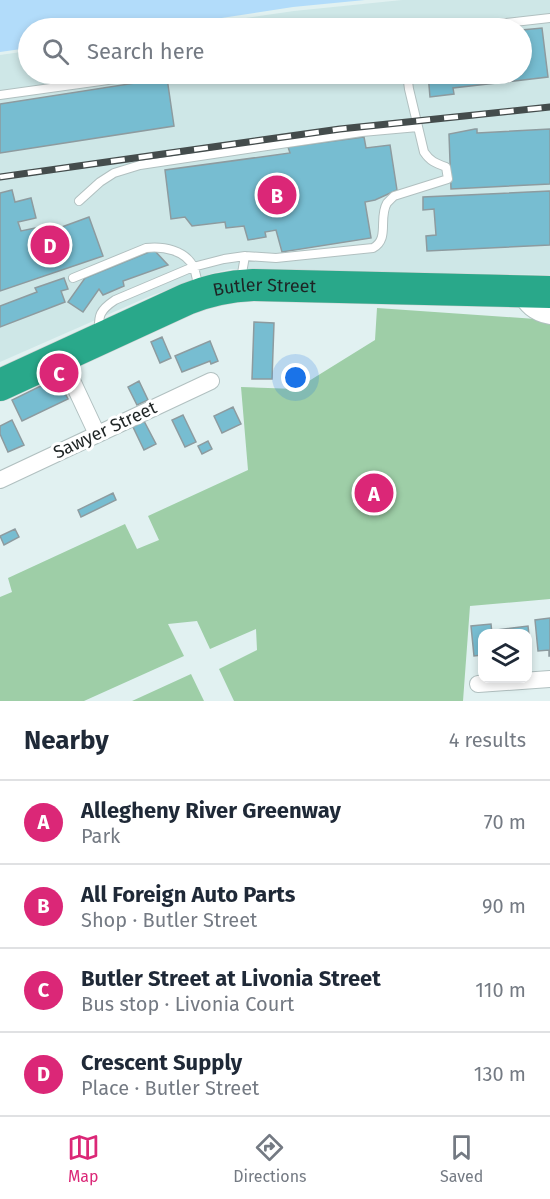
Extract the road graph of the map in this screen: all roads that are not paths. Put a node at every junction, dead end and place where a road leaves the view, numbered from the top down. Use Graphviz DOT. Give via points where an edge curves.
graph roads {
  1 [pos="550,18"];
  2 [pos="532,20"];
  3 [pos="76,84"];
  4 [pos="408,84"];
  5 [pos="0,94"];
  6 [pos="418,128"];
  7 [pos="79,201"];
  8 [pos="242,271"];
  9 [pos="73,278"];
  10 [pos="197,280"];
  11 [pos="519,291"];
  12 [pos="550,292"];
  13 [pos="550,316"];
  14 [pos="61,357"];
  15 [pos="211,381"];
  16 [pos="0,385"];
  17 [pos="97,434"];
  18 [pos="0,480"];
  19 [pos="550,679"];
  20 [pos="478,684"];
  1 -- 2 [label="lane"];
  3 -- 5 [label="lane"];
  4 -- 6 [label="lane"];
  6 -- 7 [label="lane" via="362,132 140,165 114,173"];
  6 -- 8 [label="lane" via="428,159 446,166 448,179 394,196 387,202 380,244 373,248 276,258"];
  8 -- 10 [label="highway, Butler Street" via="214,290"];
  8 -- 11 [label="highway, Butler Street"];
  9 -- 10 [label="lane" via="146,248 158,247 175,251 189,261"];
  10 -- 14 [label="highway, Butler Street" via="99,340"];
  11 -- 12 [label="highway, Butler Street"];
  11 -- 13 [label="street" via="534,311"];
  14 -- 16 [label="highway, Butler Street"];
  14 -- 17 [label="street"];
  15 -- 17 [label="street, Sawyer Street"];
  17 -- 18 [label="street, Sawyer Street"];
  19 -- 20 [label="street"];
}
